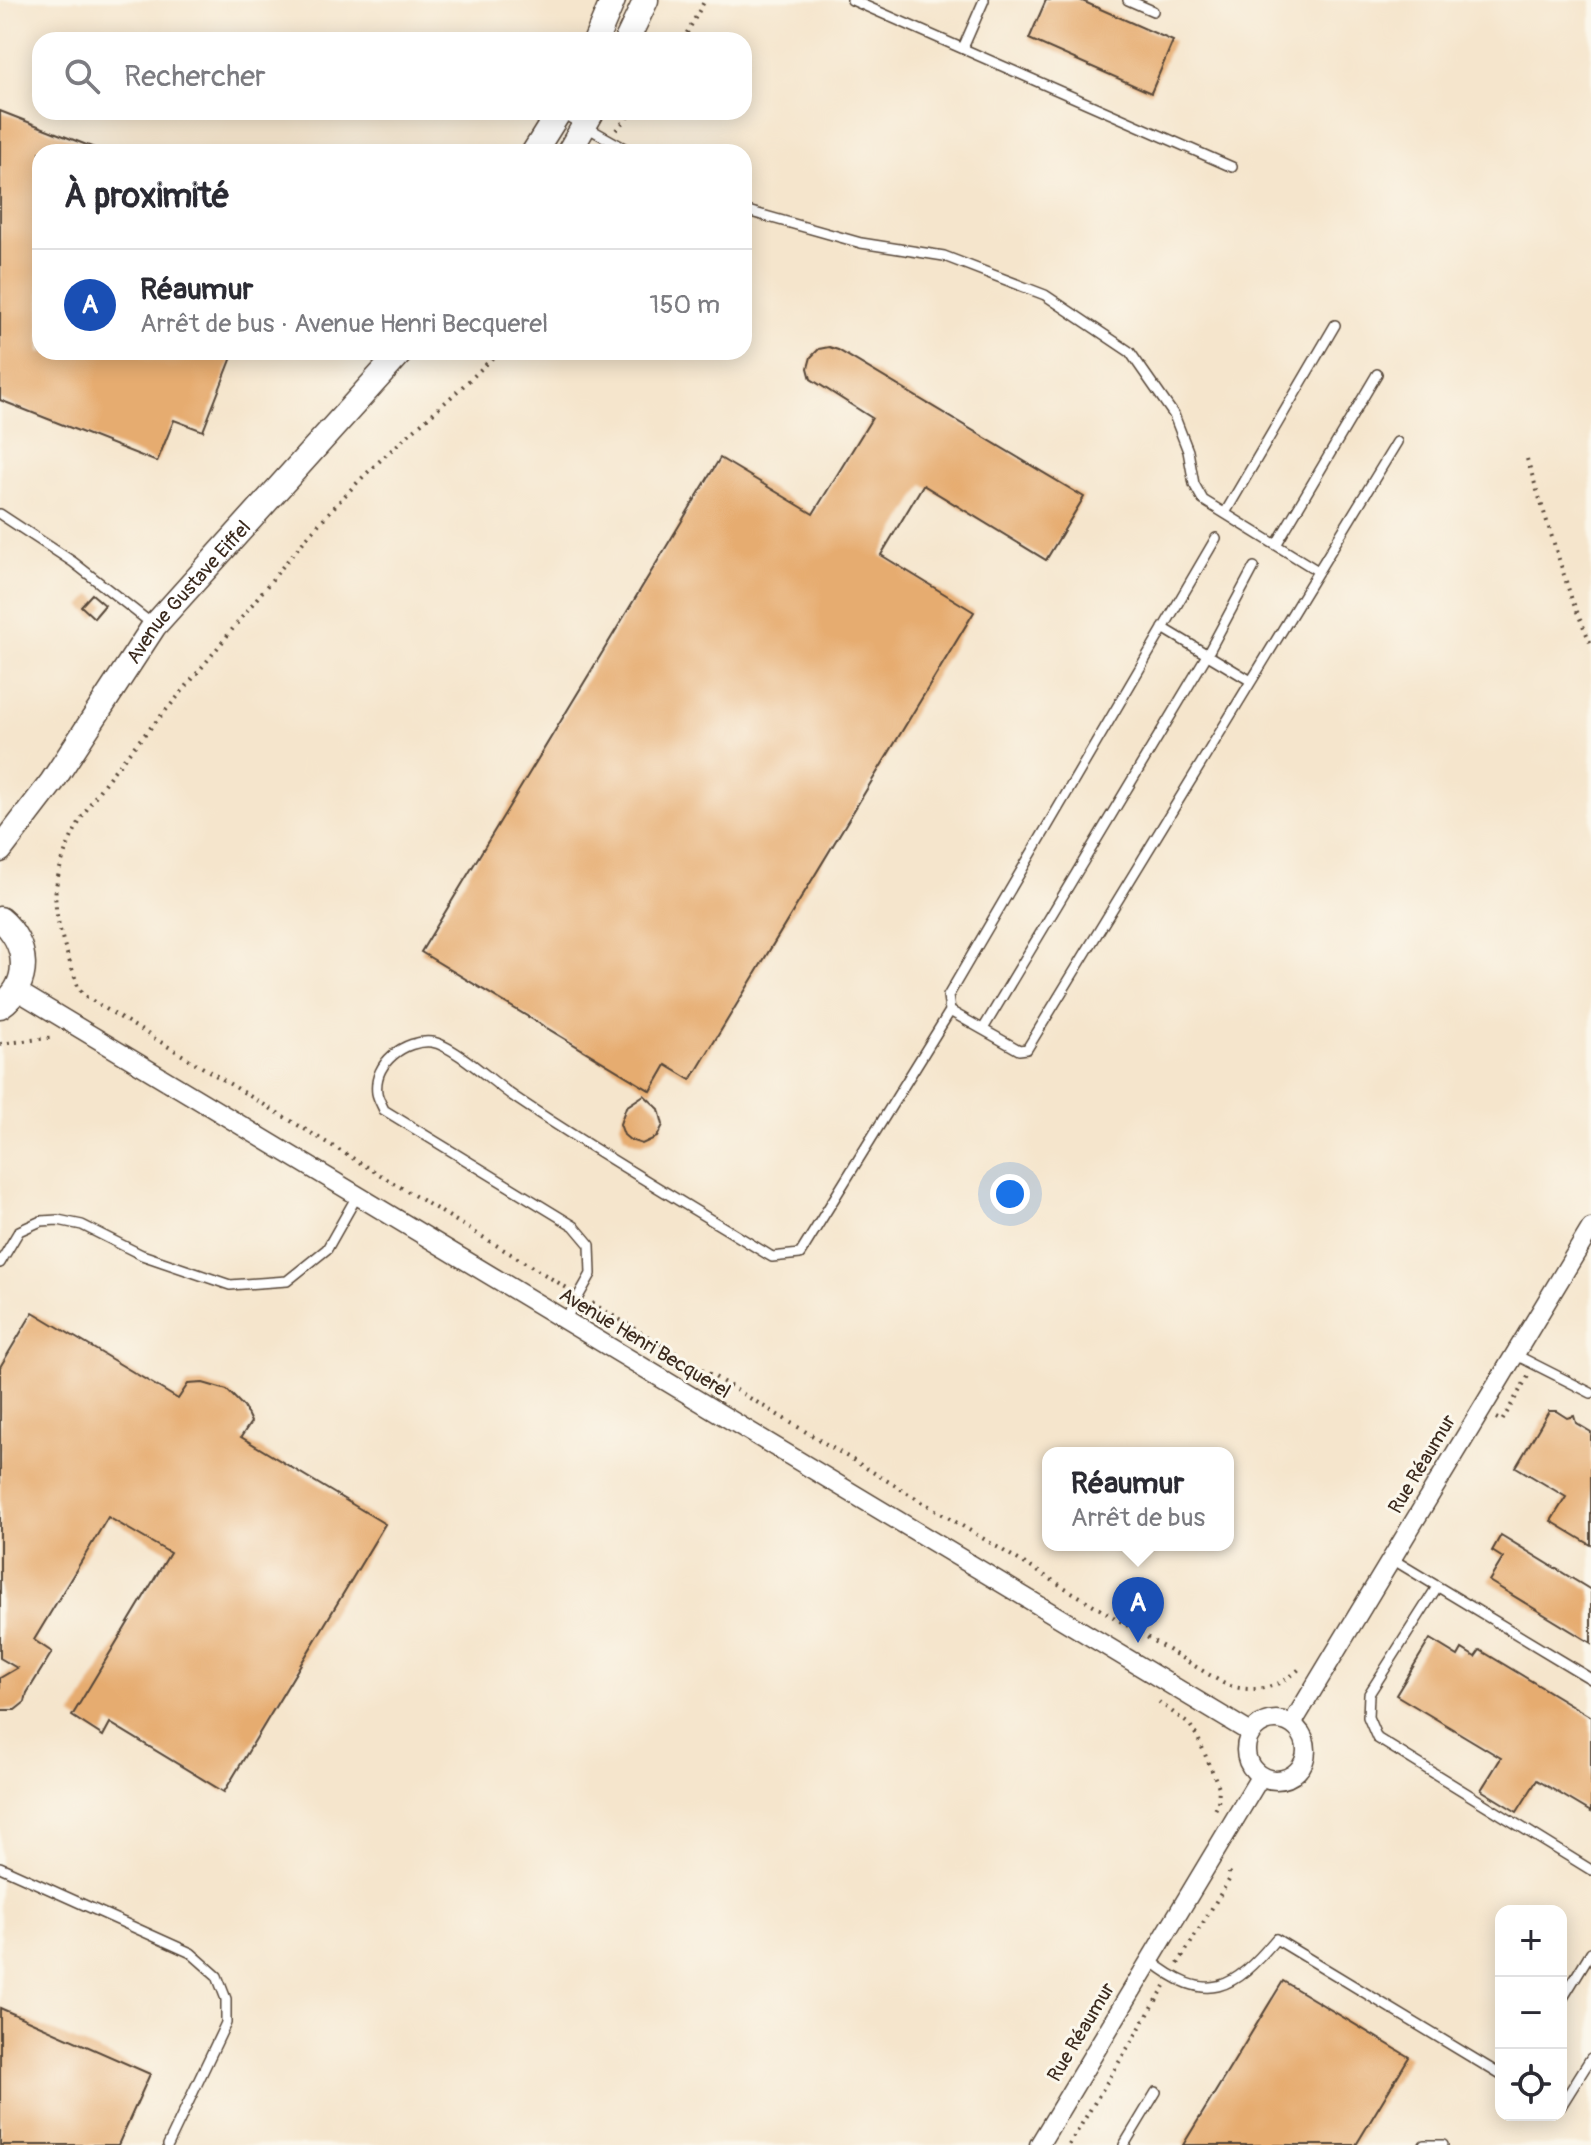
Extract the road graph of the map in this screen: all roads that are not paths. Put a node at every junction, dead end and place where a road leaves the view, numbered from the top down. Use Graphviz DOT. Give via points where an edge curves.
graph roads {
  1 [pos="613,0"];
  2 [pos="646,0"];
  3 [pos="852,0"];
  4 [pos="984,0"];
  5 [pos="1128,0"];
  6 [pos="1153,11"];
  7 [pos="599,32"];
  8 [pos="631,32"];
  9 [pos="963,48"];
  10 [pos="570,120"];
  11 [pos="573,120"];
  12 [pos="580,120"];
  13 [pos="543,144"];
  14 [pos="570,144"];
  15 [pos="618,144"];
  16 [pos="1232,167"];
  17 [pos="752,212"];
  18 [pos="1335,325"];
  19 [pos="394,360"];
  20 [pos="1377,374"];
  21 [pos="1397,442"];
  22 [pos="1225,513"];
  23 [pos="0,514"];
  24 [pos="1216,538"];
  25 [pos="1276,545"];
  26 [pos="1254,567"];
  27 [pos="1318,571"];
  28 [pos="154,626"];
  29 [pos="1163,628"];
  30 [pos="1207,655"];
  31 [pos="1251,681"];
  32 [pos="0,850"];
  33 [pos="0,919"];
  34 [pos="8,998"];
  35 [pos="950,1011"];
  36 [pos="983,1029"];
  37 [pos="357,1196"];
  38 [pos="1591,1228"];
  39 [pos="0,1263"];
  40 [pos="565,1320"];
  41 [pos="1514,1354"];
  42 [pos="1591,1393"];
  43 [pos="1391,1559"];
  44 [pos="1437,1587"];
  45 [pos="1591,1679"];
  46 [pos="1292,1724"];
  47 [pos="1251,1733"];
  48 [pos="1260,1777"];
  49 [pos="0,1867"];
  50 [pos="1591,1870"];
  51 [pos="1591,1952"];
  52 [pos="1150,1960"];
  53 [pos="1567,1991"];
  54 [pos="1591,2058"];
  55 [pos="1495,2071"];
  56 [pos="1156,2092"];
  57 [pos="1567,2096"];
  58 [pos="168,2145"];
  59 [pos="1039,2145"];
  60 [pos="1124,2145"];
  61 [pos="1424,2145"];
  62 [pos="1443,2145"];
  1 -- 7 [label="street"];
  2 -- 8 [label="street"];
  3 -- 9 [label="lane"];
  4 -- 9 [label="lane"];
  5 -- 6 [label="lane"];
  9 -- 16 [label="lane"];
  10 -- 13 [label="street"];
  11 -- 14 [label="street"];
  12 -- 15 [label="lane"];
  17 -- 22 [label="lane" via="861,243 944,256 1045,295 1130,352 1174,415 1203,500"];
  18 -- 22 [label="lane"];
  19 -- 28 [label="street, Avenue Gustave Eiffel"];
  20 -- 25 [label="lane"];
  21 -- 27 [label="lane"];
  22 -- 25 [label="lane"];
  23 -- 28 [label="lane" via="73,562"];
  24 -- 29 [label="lane"];
  25 -- 27 [label="lane"];
  26 -- 30 [label="lane"];
  27 -- 31 [label="lane"];
  28 -- 32 [label="street, Avenue Gustave Eiffel" via="52,782"];
  29 -- 30 [label="lane"];
  29 -- 35 [label="lane" via="948,996"];
  30 -- 31 [label="lane"];
  30 -- 36 [label="lane"];
  31 -- 36 [label="lane" via="1027,1049 1019,1050"];
  33 -- 34 [label="street" via="20,941 24,957 23,974"];
  34 -- 37 [label="street, Avenue Henri Becquerel"];
  35 -- 36 [label="lane"];
  35 -- 40 [label="lane" via="800,1254 787,1257 772,1257 435,1042 402,1047 379,1077 377,1092 384,1110 574,1226 590,1245 591,1274"];
  37 -- 39 [label="lane" via="327,1249 287,1281 230,1285 58,1220 19,1231"];
  37 -- 40 [label="street, Avenue Henri Becquerel"];
  38 -- 41 [label="street, Rue Réaumur"];
  40 -- 47 [label="street, Avenue Henri Becquerel"];
  41 -- 42 [label="lane"];
  41 -- 43 [label="street, Rue Réaumur"];
  43 -- 44 [label="lane"];
  43 -- 46 [label="street, Rue Réaumur"];
  44 -- 45 [label="lane"];
  44 -- 50 [label="lane" via="1369,1694 1368,1717 1377,1738"];
  46 -- 47 [label="street" via="1274,1720"];
  46 -- 48 [label="street" via="1305,1738 1303,1766 1279,1781"];
  47 -- 48 [label="street" via="1245,1752"];
  48 -- 52 [label="street, Rue Réaumur"];
  49 -- 58 [label="lane" via="191,1953 217,1976 226,1999 226,2023"];
  51 -- 53 [label="lane"];
  52 -- 55 [label="lane" via="1183,1984 1199,1988 1229,1983 1250,1970 1276,1939"];
  52 -- 59 [label="street, Rue Réaumur"];
  54 -- 57 [label="lane"];
  56 -- 60 [label="lane"];
  61 -- 62 [label="lane"];
}
